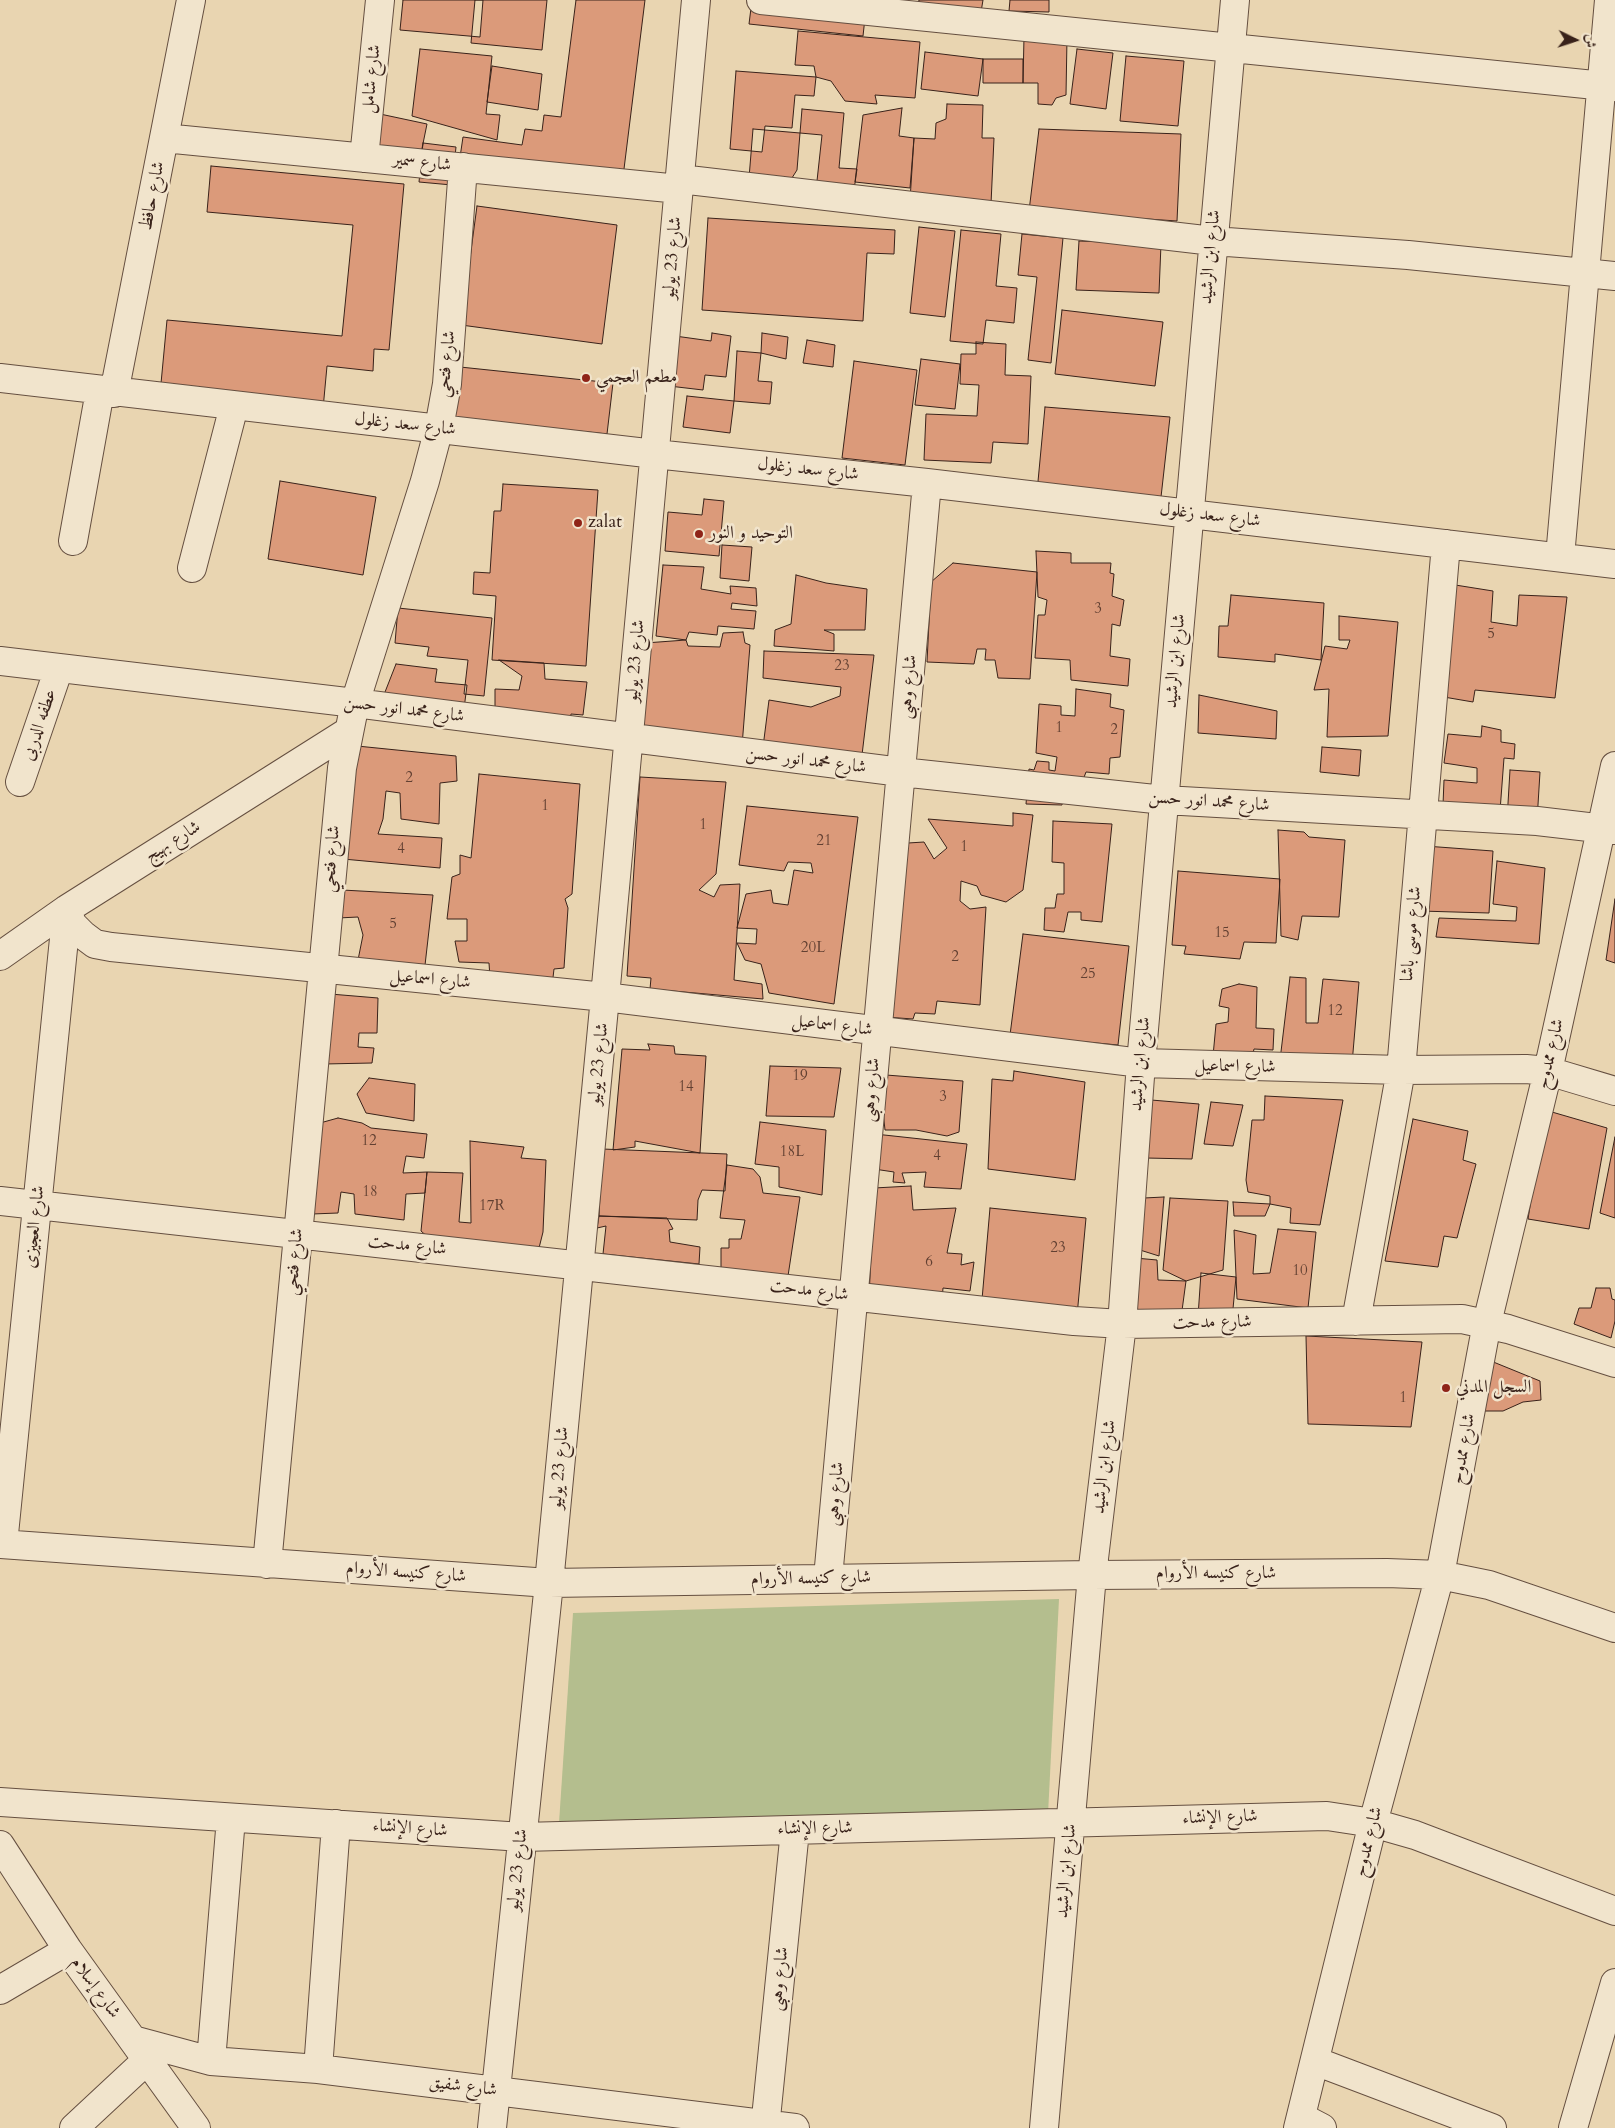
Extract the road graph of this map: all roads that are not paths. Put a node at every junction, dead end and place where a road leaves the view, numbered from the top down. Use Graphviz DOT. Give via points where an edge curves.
graph roads {
  1 [pos="191,0"];
  2 [pos="380,0"];
  3 [pos="696,0"];
  4 [pos="761,0"];
  5 [pos="1235,0"];
  6 [pos="1609,0"];
  7 [pos="1230,48"];
  8 [pos="1609,87"];
  9 [pos="164,138"];
  10 [pos="364,158"];
  11 [pos="463,167"];
  12 [pos="680,184"];
  13 [pos="1213,241"];
  14 [pos="1584,273"];
  15 [pos="1615,276"];
  16 [pos="0,378"];
  17 [pos="107,392"];
  18 [pos="234,406"];
  19 [pos="439,428"];
  20 [pos="655,454"];
  21 [pos="927,483"];
  22 [pos="1189,513"];
  23 [pos="74,541"];
  24 [pos="1446,544"];
  25 [pos="1560,557"];
  26 [pos="1615,564"];
  27 [pos="192,568"];
  28 [pos="0,661"];
  29 [pos="59,668"];
  30 [pos="355,703"];
  31 [pos="349,731"];
  32 [pos="628,738"];
  33 [pos="1615,766"];
  34 [pos="901,772"];
  35 [pos="20,782"];
  36 [pos="1164,800"];
  37 [pos="1422,815"];
  38 [pos="1608,829"];
  39 [pos="67,909"];
  40 [pos="0,956"];
  41 [pos="322,970"];
  42 [pos="605,997"];
  43 [pos="877,1032"];
  44 [pos="1141,1064"];
  45 [pos="1400,1070"];
  46 [pos="1548,1071"];
  47 [pos="1615,1090"];
  48 [pos="0,1201"];
  49 [pos="37,1205"];
  50 [pos="298,1234"];
  51 [pos="580,1265"];
  52 [pos="854,1296"];
  53 [pos="1356,1321"];
  54 [pos="1487,1323"];
  55 [pos="1122,1324"];
  56 [pos="1615,1363"];
  57 [pos="2,1544"];
  58 [pos="267,1564"];
  59 [pos="1092,1575"];
  60 [pos="1440,1575"];
  61 [pos="828,1578"];
  62 [pos="549,1583"];
  63 [pos="1615,1628"];
  64 [pos="0,1802"];
  65 [pos="231,1818"];
  66 [pos="1071,1823"];
  67 [pos="1373,1823"];
  68 [pos="336,1824"];
  69 [pos="795,1830"];
  70 [pos="522,1837"];
  71 [pos="0,1846"];
  72 [pos="1615,1911"];
  73 [pos="68,1950"];
  74 [pos="1615,1983"];
  75 [pos="0,1990"];
  76 [pos="140,2050"];
  77 [pos="211,2061"];
  78 [pos="1314,2061"];
  79 [pos="318,2069"];
  80 [pos="496,2091"];
  81 [pos="1307,2124"];
  82 [pos="765,2126"];
  83 [pos="74,2128"];
  84 [pos="196,2128"];
  85 [pos="492,2128"];
  86 [pos="795,2128"];
  87 [pos="1044,2128"];
  88 [pos="1492,2128"];
  89 [pos="1573,2128"];
  1 -- 9 [label="street, شارع حافظ"];
  2 -- 10 [label="street, شارع شامل"];
  3 -- 12 [label="street, شارع 23 يوليو"];
  4 -- 7 [label="street"];
  5 -- 7 [label="street, شارع ابن الرشيد"];
  6 -- 8 [label="street"];
  7 -- 8 [label="street"];
  7 -- 13 [label="street, شارع ابن الرشيد"];
  8 -- 14 [label="street"];
  9 -- 10 [label="street, شارع سمير"];
  9 -- 17 [label="street, شارع حافظ"];
  10 -- 11 [label="street, شارع سمير"];
  11 -- 12 [label="street, شارع سمير"];
  11 -- 19 [label="street, شارع فتحي" via="447,384"];
  12 -- 13 [label="street, شارع سمير"];
  12 -- 20 [label="street, شارع 23 يوليو"];
  13 -- 14 [label="street, شارع سمير" via="1408,255"];
  13 -- 22 [label="street, شارع ابن الرشيد"];
  14 -- 15 [label="street, شارع سمير"];
  14 -- 25 [label="street"];
  16 -- 17 [label="street, شارع سعد زغلول"];
  17 -- 18 [label="street, شارع سعد زغلول"];
  17 -- 23 [label="street, شارع حافظ"];
  18 -- 19 [label="street, شارع سعد زغلول"];
  18 -- 27 [label="street"];
  19 -- 20 [label="street, شارع سعد زغلول"];
  19 -- 30 [label="street, شارع فتحي"];
  20 -- 21 [label="street, شارع سعد زغلول"];
  20 -- 32 [label="street, شارع 23 يوليو"];
  21 -- 22 [label="street, شارع سعد زغلول"];
  21 -- 34 [label="street, شارع وهبى"];
  22 -- 24 [label="street, شارع سعد زغلول"];
  22 -- 36 [label="street, شارع ابن الرشيد"];
  24 -- 25 [label="street, شارع سعد زغلول"];
  24 -- 37 [label="street, شارع موسى باشا"];
  25 -- 26 [label="street, شارع سعد زغلول"];
  28 -- 29 [label="street, شارع محمد انور حسن"];
  29 -- 30 [label="street, شارع محمد انور حسن"];
  29 -- 35 [label="street, عطفه الدربى"];
  30 -- 31 [label="street, شارع فتحي"];
  30 -- 32 [label="street, شارع محمد انور حسن"];
  31 -- 39 [label="street, شارع بهيج"];
  31 -- 41 [label="street, شارع فتحي" via="337,804"];
  32 -- 34 [label="street, شارع محمد انور حسن"];
  32 -- 42 [label="street, شارع 23 يوليو"];
  33 -- 38 [label="street, شارع ممدوح"];
  34 -- 36 [label="street, شارع محمد انور حسن"];
  34 -- 43 [label="street, شارع وهبى"];
  36 -- 37 [label="street, شارع محمد انور حسن"];
  36 -- 44 [label="street, شارع ابن الرشيد"];
  37 -- 38 [label="street, شارع محمد انور حسن" via="1537,821"];
  37 -- 45 [label="street, شارع موسى باشا"];
  38 -- 46 [label="street, شارع ممدوح"];
  39 -- 40 [label="street, شارع بهيج"];
  39 -- 41 [label="street, شارع اسماعيل" via="72,924 96,944"];
  39 -- 49 [label="street, شارع العجيزى"];
  41 -- 42 [label="street, شارع اسماعيل"];
  41 -- 50 [label="street, شارع فتحي"];
  42 -- 43 [label="street, شارع اسماعيل"];
  42 -- 51 [label="street, شارع 23 يوليو"];
  43 -- 44 [label="street, شارع اسماعيل"];
  43 -- 52 [label="street, شارع وهبى"];
  44 -- 45 [label="street, شارع اسماعيل"];
  44 -- 55 [label="street, شارع ابن الرشيد"];
  45 -- 46 [label="street, شارع اسماعيل"];
  45 -- 53 [label="street, شارع موسى باشا"];
  46 -- 47 [label="street, شارع اسماعيل"];
  46 -- 54 [label="street, شارع ممدوح"];
  48 -- 49 [label="street, شارع مدحت"];
  49 -- 50 [label="street, شارع مدحت"];
  49 -- 57 [label="street, شارع العجيزى"];
  50 -- 51 [label="street, شارع مدحت"];
  50 -- 58 [label="street, شارع فتحي"];
  51 -- 52 [label="street, شارع مدحت"];
  51 -- 62 [label="street, شارع 23 يوليو"];
  52 -- 55 [label="street, شارع مدحت"];
  52 -- 61 [label="street, شارع وهبى"];
  53 -- 54 [label="street, شارع مدحت" via="1437,1318"];
  53 -- 55 [label="street, شارع مدحت"];
  54 -- 56 [label="street, شارع مدحت"];
  54 -- 60 [label="street, شارع ممدوح"];
  55 -- 59 [label="street, شارع ابن الرشيد"];
  57 -- 58 [label="street, شارع كنيسه الأروام"];
  58 -- 62 [label="street, شارع كنيسه الأروام"];
  59 -- 60 [label="street, شارع كنيسه الأروام"];
  59 -- 61 [label="street, شارع كنيسه الأروام"];
  59 -- 66 [label="street, شارع ابن الرشيد"];
  60 -- 63 [label="street, شارع كنيسه الأروام" via="1489,1585"];
  60 -- 67 [label="street, شارع ممدوح"];
  61 -- 62 [label="street, شارع كنيسه الأروام"];
  62 -- 70 [label="street, شارع 23 يوليو"];
  64 -- 65 [label="street, شارع الإنشاء"];
  65 -- 68 [label="street, شارع الإنشاء"];
  65 -- 77 [label="street"];
  66 -- 67 [label="street, شارع الإنشاء" via="1281,1816 1327,1816"];
  66 -- 69 [label="street, شارع الإنشاء"];
  66 -- 87 [label="street, شارع ابن الرشيد"];
  67 -- 72 [label="street, شارع الإنشاء" via="1414,1835"];
  67 -- 78 [label="street, شارع ممدوح"];
  68 -- 70 [label="street, شارع الإنشاء"];
  68 -- 79 [label="street"];
  69 -- 70 [label="street, شارع الإنشاء"];
  69 -- 82 [label="street, شارع وهبى"];
  70 -- 80 [label="street, شارع 23 يوليو"];
  71 -- 73 [label="street, شارع إسلام"];
  73 -- 75 [label="street"];
  73 -- 76 [label="street, شارع إسلام"];
  74 -- 89 [label="street"];
  76 -- 77 [label="street, شارع شفيق"];
  76 -- 83 [label="street"];
  76 -- 84 [label="street, شارع إسلام"];
  77 -- 79 [label="street, شارع شفيق"];
  78 -- 81 [label="street, شارع ممدوح"];
  78 -- 88 [label="street"];
  79 -- 80 [label="street, شارع شفيق"];
  80 -- 82 [label="street, شارع شفيق"];
  80 -- 85 [label="street, شارع 23 يوليو"];
  82 -- 86 [label="street, شارع شفيق"];
}
